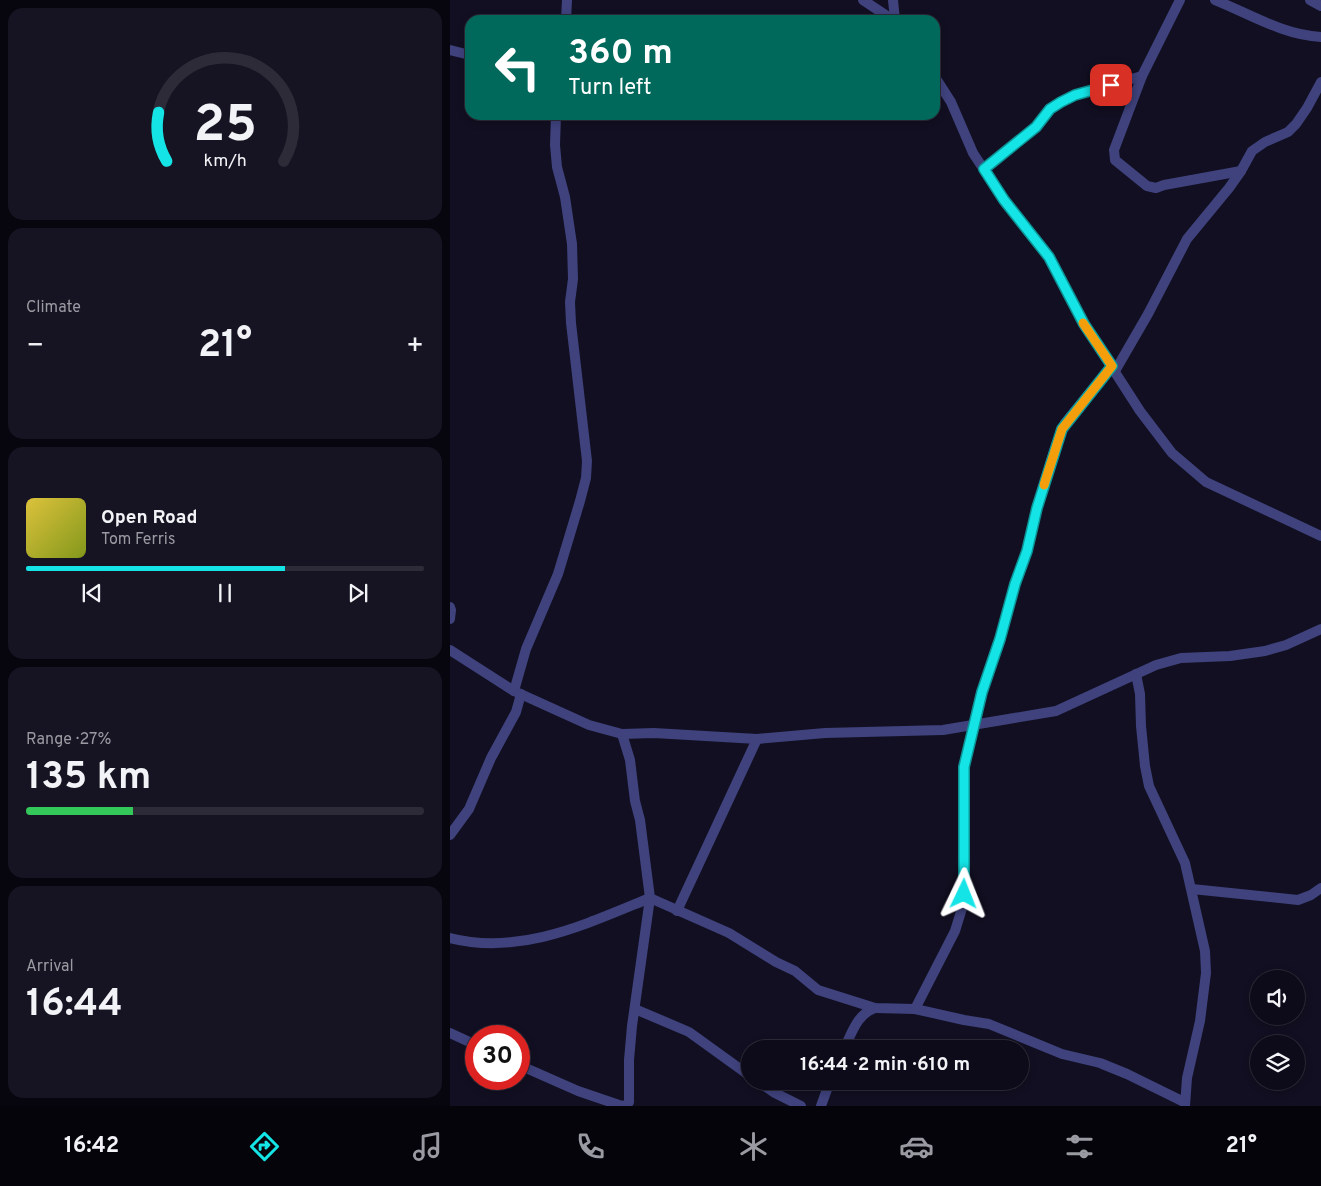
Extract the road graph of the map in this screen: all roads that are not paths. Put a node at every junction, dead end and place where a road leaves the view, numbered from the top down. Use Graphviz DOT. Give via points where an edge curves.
graph roads {
  1 [pos="567,0"];
  2 [pos="863,0"];
  3 [pos="893,0"];
  4 [pos="1180,0"];
  5 [pos="1215,0"];
  6 [pos="1310,0"];
  7 [pos="1321,6"];
  8 [pos="566,15"];
  9 [pos="886,15"];
  10 [pos="894,15"];
  11 [pos="1321,38"];
  12 [pos="450,50"];
  13 [pos="465,54"];
  14 [pos="1142,76"];
  15 [pos="1321,82"];
  16 [pos="940,85"];
  17 [pos="556,120"];
  18 [pos="984,169"];
  19 [pos="1241,171"];
  20 [pos="1113,368"];
  21 [pos="1321,536"];
  22 [pos="450,607"];
  23 [pos="450,619"];
  24 [pos="1321,629"];
  25 [pos="450,650"];
  26 [pos="1136,674"];
  27 [pos="518,692"];
  28 [pos="975,724"];
  29 [pos="622,734"];
  30 [pos="757,739"];
  31 [pos="450,834"];
  32 [pos="1321,888"];
  33 [pos="1192,889"];
  34 [pos="650,898"];
  35 [pos="677,911"];
  36 [pos="450,938"];
  37 [pos="875,1008"];
  38 [pos="635,1009"];
  39 [pos="915,1009"];
  40 [pos="450,1033"];
  41 [pos="465,1040"];
  42 [pos="848,1040"];
  43 [pos="530,1070"];
  44 [pos="741,1070"];
  45 [pos="770,1090"];
  46 [pos="827,1090"];
  47 [pos="1184,1104"];
  48 [pos="628,1106"];
  49 [pos="801,1106"];
  50 [pos="821,1106"];
  1 -- 8 [label="street"];
  2 -- 9 [label="street"];
  3 -- 10 [label="street"];
  4 -- 14 [label="street"];
  5 -- 11 [label="street" via="1289,32"];
  6 -- 7 [label="street"];
  12 -- 13 [label="street"];
  14 -- 18 [label="street" via="1061,102"];
  14 -- 19 [label="street" via="1114,150 1115,160 1147,186 1156,188"];
  15 -- 19 [label="street" via="1296,124 1288,132 1256,147"];
  16 -- 18 [label="street"];
  17 -- 27 [label="street" via="557,167 566,198 572,244 571,323 587,461 586,478 558,574 526,649"];
  18 -- 20 [label="street" via="1049,257 1084,324"];
  19 -- 20 [label="street" via="1187,238 1148,314"];
  20 -- 21 [label="street" via="1140,412 1172,453 1206,482"];
  20 -- 28 [label="street" via="1062,429"];
  22 -- 23 [label="street"];
  24 -- 26 [label="street" via="1266,651 1181,658"];
  25 -- 27 [label="street"];
  26 -- 28 [label="street" via="1056,712"];
  26 -- 33 [label="street" via="1149,786 1185,863"];
  27 -- 29 [label="street" via="589,725"];
  27 -- 31 [label="street" via="516,712 469,809"];
  28 -- 30 [label="street" via="943,730 825,733"];
  28 -- 39 [label="street" via="964,767 963,905 955,931"];
  29 -- 30 [label="street" via="654,732"];
  29 -- 34 [label="street" via="630,760"];
  30 -- 35 [label="street"];
  32 -- 33 [label="street" via="1298,900"];
  33 -- 47 [label="street" via="1204,943 1206,973"];
  34 -- 35 [label="street"];
  34 -- 36 [label="street" via="571,930 525,941 498,944"];
  34 -- 38 [label="street"];
  35 -- 37 [label="street" via="729,933 795,971 818,990"];
  37 -- 39 [label="street"];
  37 -- 42 [label="street" via="867,1011 857,1022"];
  38 -- 44 [label="street" via="689,1032"];
  38 -- 48 [label="street"];
  39 -- 47 [label="street" via="989,1024 1062,1054 1100,1063"];
  40 -- 41 [label="street"];
  43 -- 48 [label="street" via="578,1091"];
  45 -- 49 [label="street"];
  46 -- 50 [label="street"];
}
